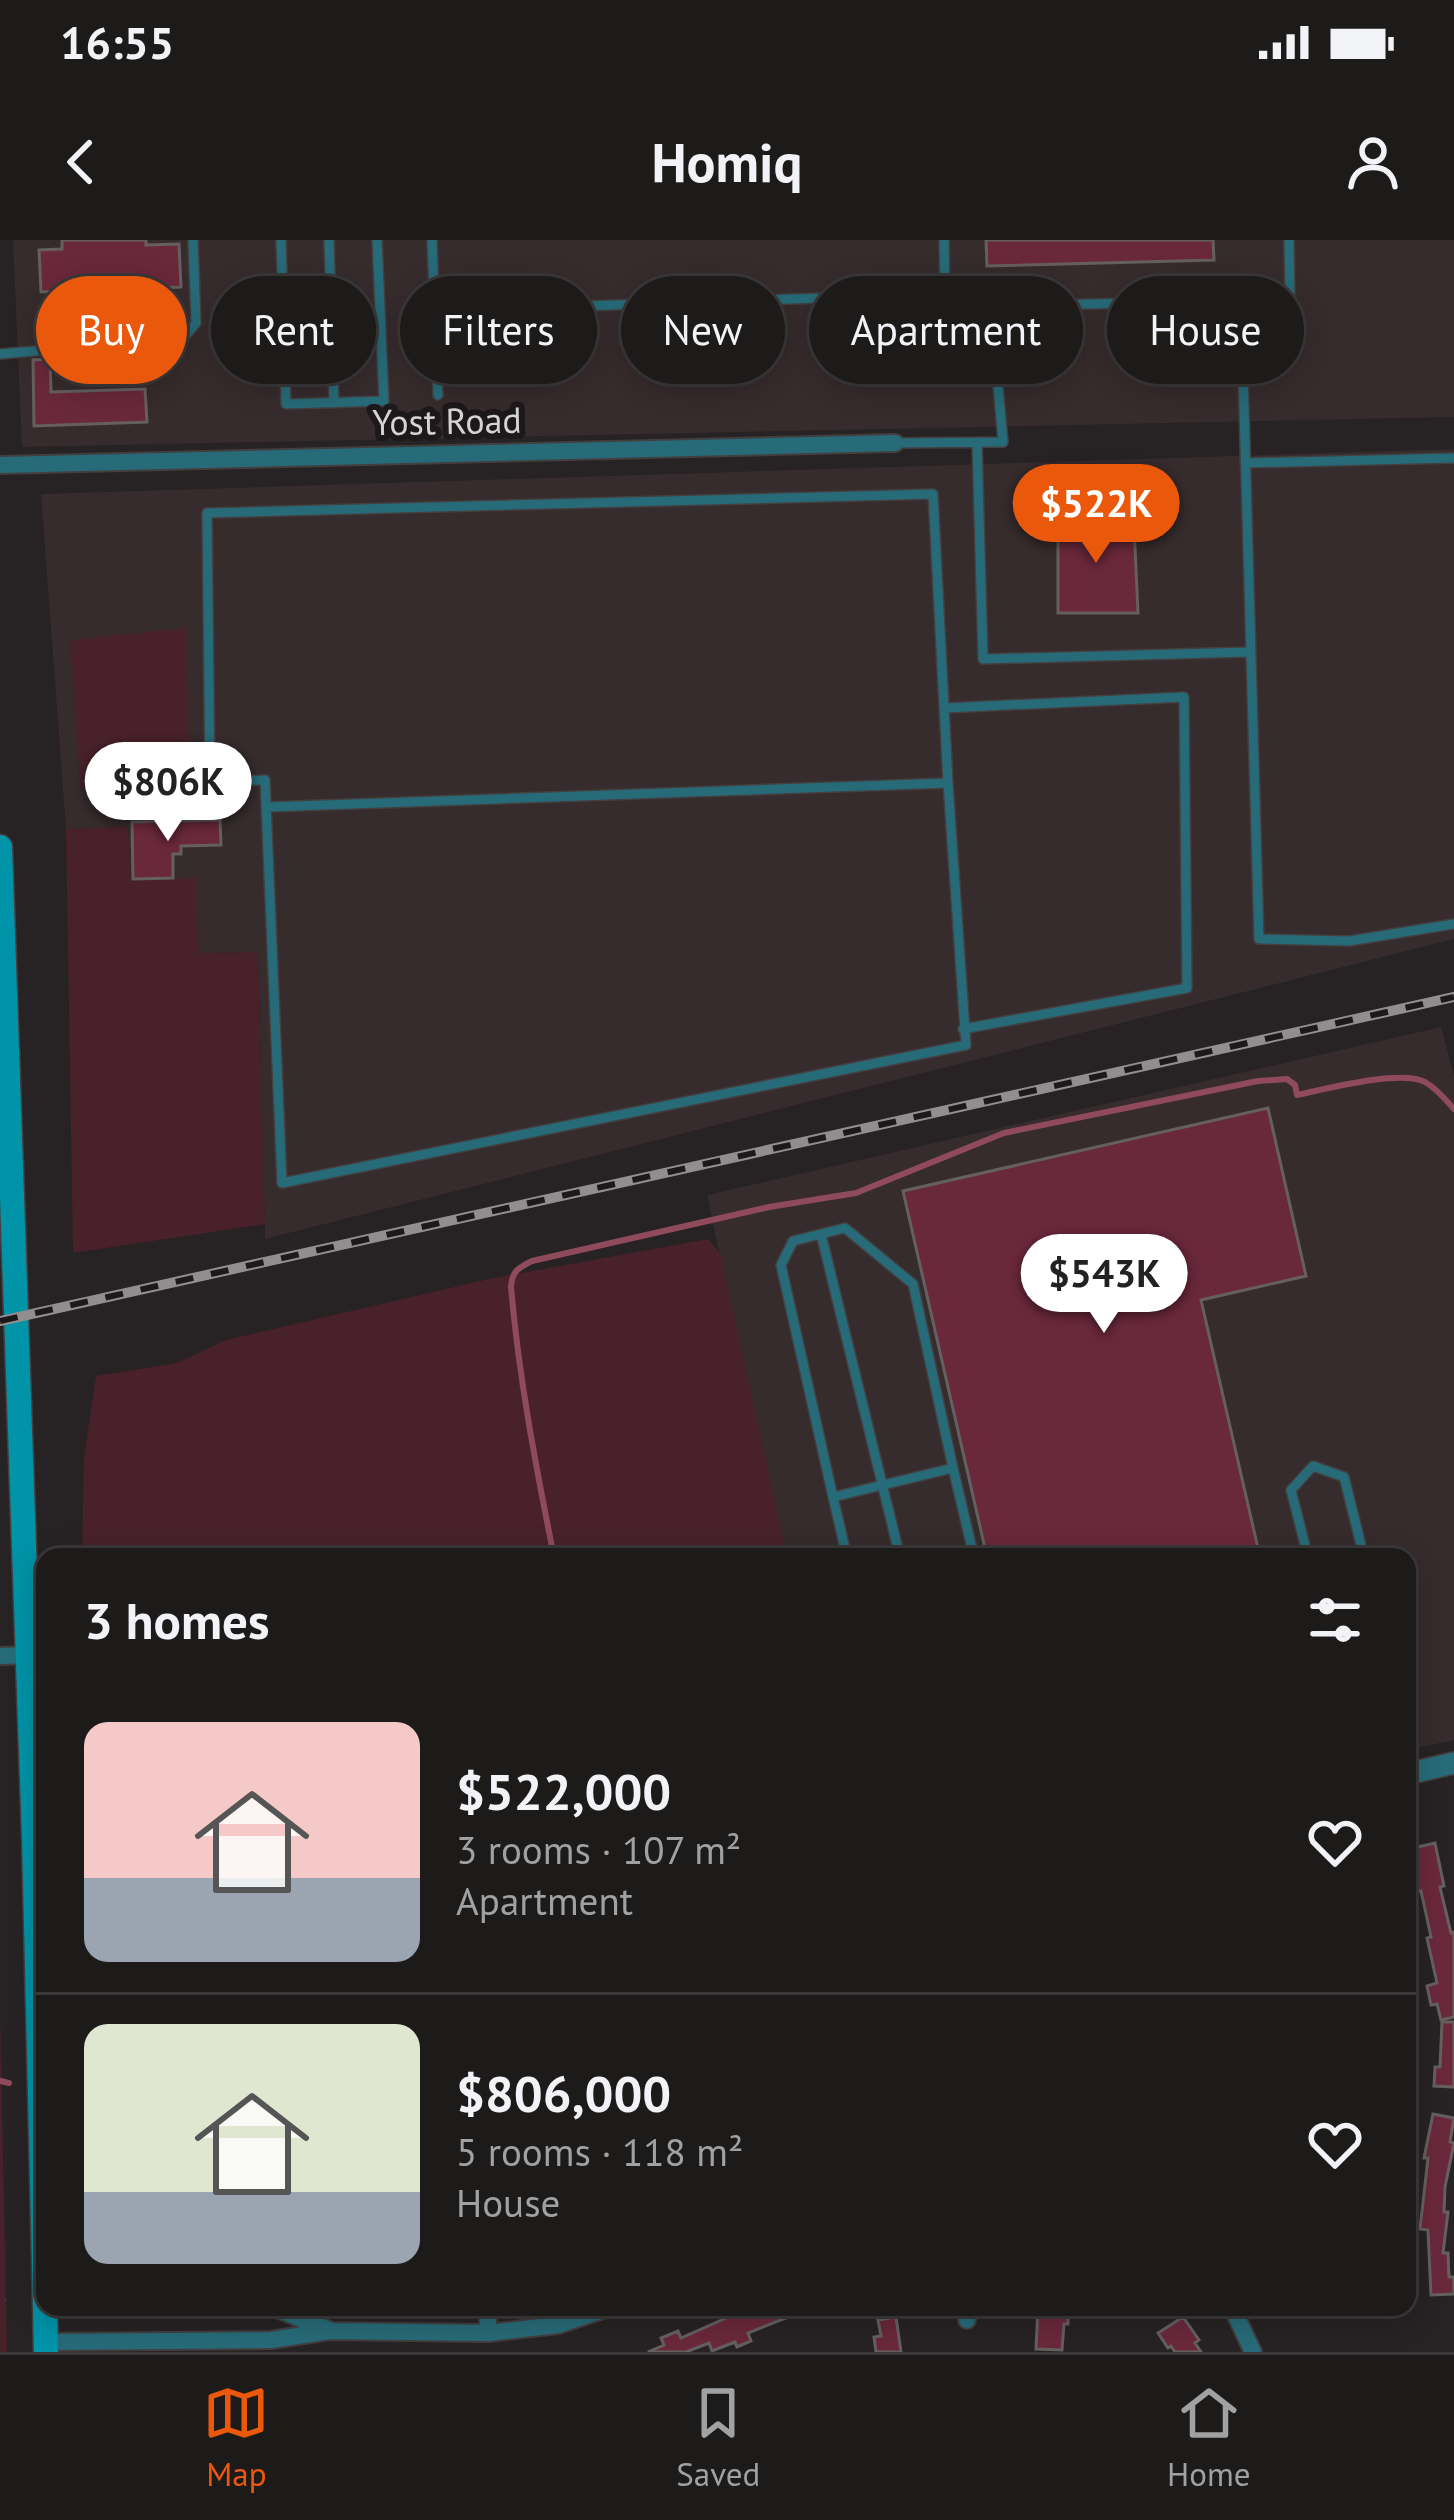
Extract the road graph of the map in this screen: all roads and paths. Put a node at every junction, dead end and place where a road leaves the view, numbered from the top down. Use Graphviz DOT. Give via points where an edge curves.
graph roads {
  1 [pos="193,240"];
  2 [pos="281,240"];
  3 [pos="329,240"];
  4 [pos="377,240"];
  5 [pos="432,240"];
  6 [pos="944,240"];
  7 [pos="1289,240"];
  8 [pos="434,276"];
  9 [pos="945,276"];
  10 [pos="1290,276"];
  11 [pos="809,299"];
  12 [pos="597,306"];
  13 [pos="0,353"];
  14 [pos="438,384"];
  15 [pos="998,384"];
  16 [pos="1243,384"];
  17 [pos="438,395"];
  18 [pos="334,403"];
  19 [pos="977,442"];
  20 [pos="895,443"];
  21 [pos="1454,458"];
  22 [pos="1245,463"];
  23 [pos="0,465"];
  24 [pos="1250,652"];
  25 [pos="944,707"];
  26 [pos="948,783"];
  27 [pos="266,807"];
  28 [pos="0,847"];
  29 [pos="1454,924"];
  30 [pos="2,976"];
  31 [pos="963,1029"];
  32 [pos="820,1234"];
  33 [pos="953,1468"];
  34 [pos="882,1486"];
  35 [pos="833,1497"];
  36 [pos="845,1548"];
  37 [pos="898,1548"];
  38 [pos="972,1548"];
  39 [pos="1306,1548"];
  40 [pos="1362,1548"];
  41 [pos="28,1655"];
  42 [pos="0,1656"];
  43 [pos="1454,1763"];
  44 [pos="1416,1772"];
  45 [pos="36,1794"];
  46 [pos="45,2316"];
  47 [pos="294,2316"];
  48 [pos="488,2316"];
  49 [pos="585,2316"];
  50 [pos="1236,2316"];
  51 [pos="329,2331"];
  52 [pos="488,2333"];
  53 [pos="46,2347"];
  54 [pos="1253,2352"];
  1 -- 13 [label="lane" via="196,323 182,338"];
  2 -- 18 [label="lane" via="286,404"];
  3 -- 18 [label="lane"];
  4 -- 18 [label="lane" via="384,401"];
  5 -- 8 [label="lane"];
  6 -- 9 [label="lane"];
  7 -- 10 [label="lane"];
  11 -- 12 [label="lane"];
  14 -- 17 [label="lane"];
  15 -- 19 [label="lane" via="1003,442"];
  16 -- 22 [label="lane"];
  19 -- 20 [label="lane"];
  19 -- 24 [label="lane" via="983,659"];
  20 -- 23 [label="street, Yost Road"];
  21 -- 22 [label="lane"];
  22 -- 24 [label="lane"];
  24 -- 29 [label="lane" via="1259,939 1349,940"];
  25 -- 26 [label="lane"];
  25 -- 27 [label="lane" via="933,494 207,513 210,782 265,780"];
  25 -- 31 [label="lane" via="1184,697 1187,988"];
  26 -- 27 [label="lane"];
  26 -- 31 [label="lane"];
  27 -- 31 [label="lane" via="282,1183 966,1046"];
  28 -- 30 [label="main road"];
  30 -- 41 [label="main road"];
  32 -- 33 [label="lane" via="845,1228 913,1284"];
  32 -- 34 [label="lane"];
  32 -- 35 [label="lane" via="793,1240 781,1265"];
  33 -- 34 [label="lane"];
  33 -- 38 [label="lane"];
  34 -- 35 [label="lane"];
  34 -- 37 [label="lane"];
  35 -- 36 [label="lane"];
  39 -- 40 [label="lane" via="1291,1490 1313,1466 1344,1477"];
  41 -- 42 [label="street"];
  41 -- 45 [label="main road"];
  43 -- 44 [label="street"];
  46 -- 53 [label="main road"];
  47 -- 51 [label="street"];
  48 -- 52 [label="street"];
  49 -- 52 [label="street"];
  50 -- 54 [label="street"];
  51 -- 52 [label="street"];
  51 -- 53 [label="street"];
}
